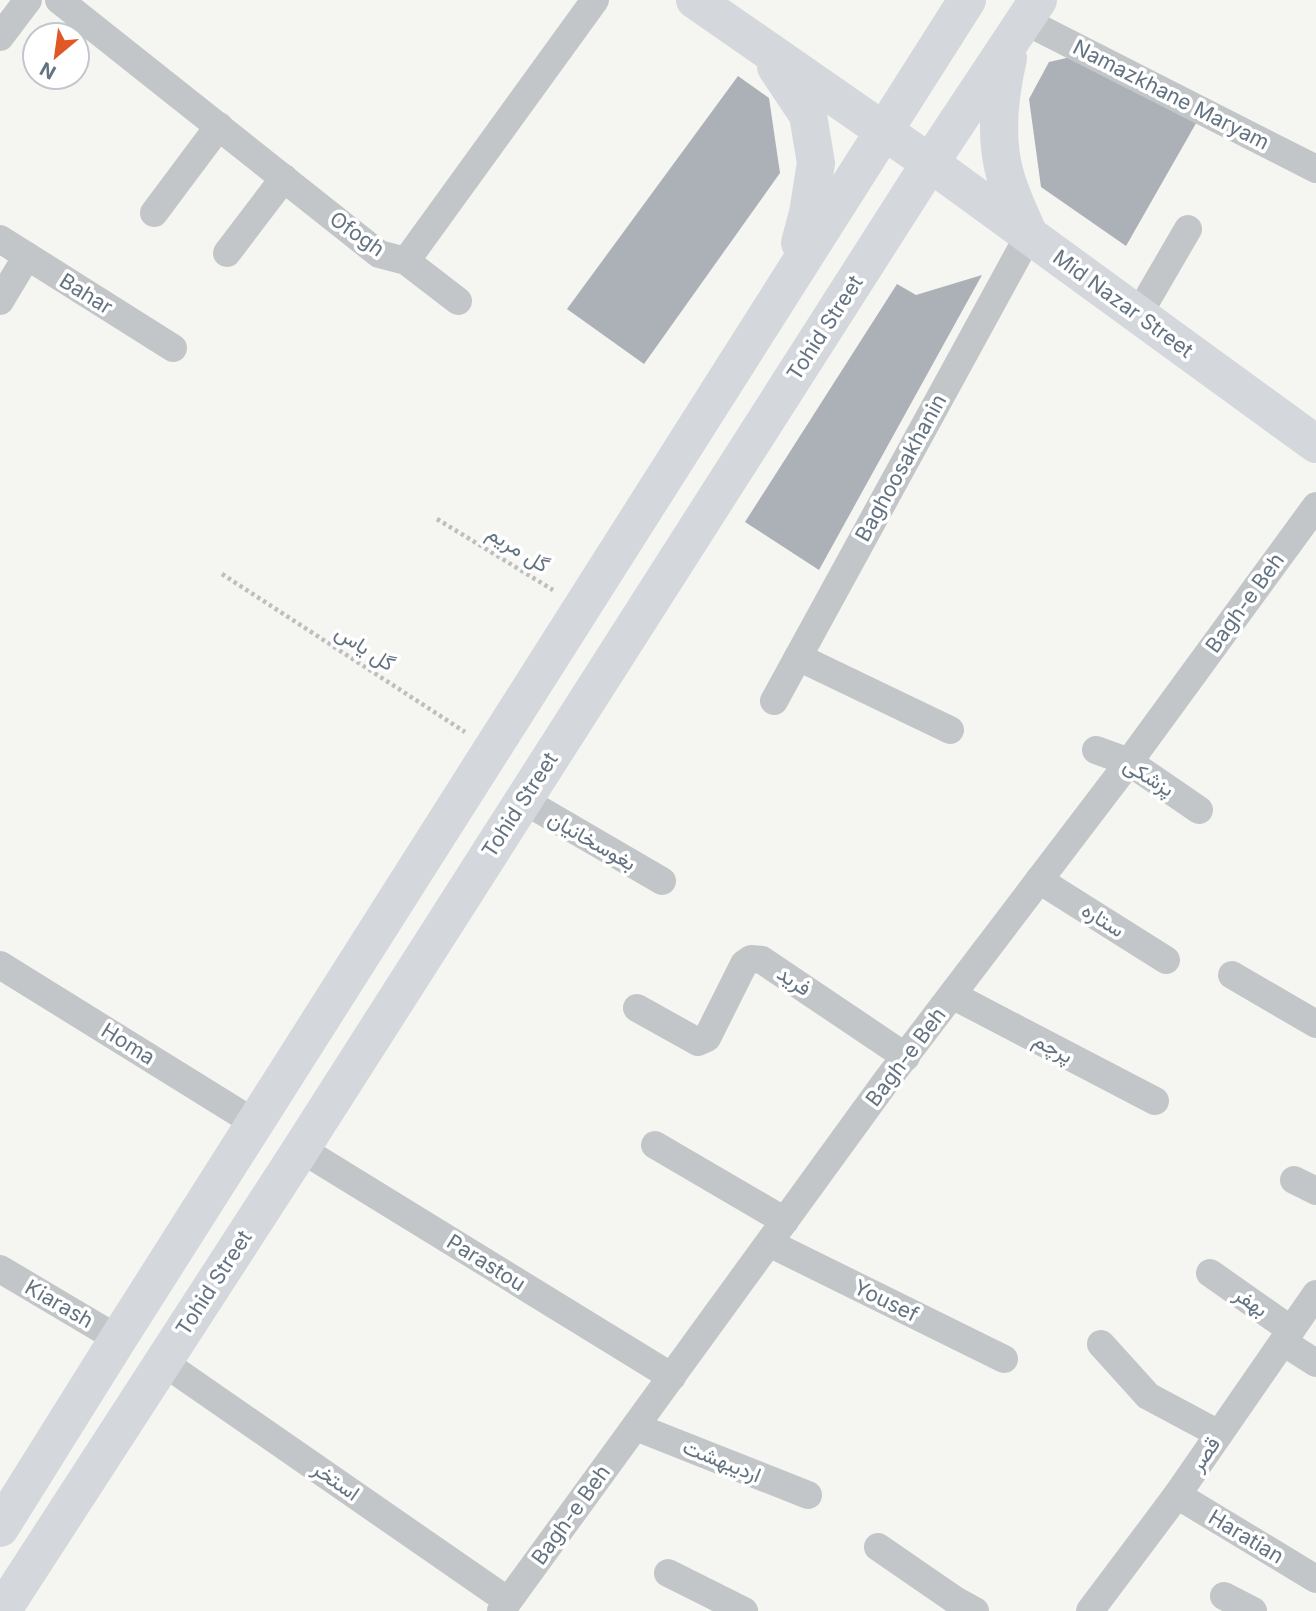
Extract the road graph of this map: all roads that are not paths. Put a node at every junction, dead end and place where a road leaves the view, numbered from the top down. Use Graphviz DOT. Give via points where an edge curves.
graph roads {
  1 [pos="28,0"];
  2 [pos="59,0"];
  3 [pos="595,0"];
  4 [pos="695,0"];
  5 [pos="967,0"];
  6 [pos="1025,20"];
  7 [pos="0,37"];
  8 [pos="754,41"];
  9 [pos="219,127"];
  10 [pos="883,130"];
  11 [pos="930,163"];
  12 [pos="1316,169"];
  13 [pos="284,178"];
  14 [pos="155,213"];
  15 [pos="1188,229"];
  16 [pos="1029,235"];
  17 [pos="0,239"];
  18 [pos="227,253"];
  19 [pos="27,256"];
  20 [pos="406,261"];
  21 [pos="793,273"];
  22 [pos="458,300"];
  23 [pos="0,301"];
  24 [pos="1138,315"];
  25 [pos="173,348"];
  26 [pos="1316,444"];
  27 [pos="1316,506"];
  28 [pos="798,657"];
  29 [pos="774,701"];
  30 [pos="950,730"];
  31 [pos="1096,750"];
  32 [pos="1129,762"];
  33 [pos="523,800"];
  34 [pos="1199,810"];
  35 [pos="1040,880"];
  36 [pos="662,881"];
  37 [pos="1166,960"];
  38 [pos="0,965"];
  39 [pos="1232,975"];
  40 [pos="952,995"];
  41 [pos="637,1008"];
  42 [pos="1316,1024"];
  43 [pos="906,1057"];
  44 [pos="1154,1101"];
  45 [pos="255,1123"];
  46 [pos="655,1145"];
  47 [pos="301,1149"];
  48 [pos="777,1232"];
  49 [pos="169,1259"];
  50 [pos="0,1269"];
  51 [pos="1210,1273"];
  52 [pos="211,1287"];
  53 [pos="1316,1294"];
  54 [pos="1287,1336"];
  55 [pos="118,1339"];
  56 [pos="1101,1344"];
  57 [pos="1004,1359"];
  58 [pos="163,1362"];
  59 [pos="1316,1363"];
  60 [pos="672,1377"];
  61 [pos="636,1427"];
  62 [pos="1219,1434"];
  63 [pos="808,1495"];
  64 [pos="1177,1495"];
  65 [pos="0,1528"];
  66 [pos="878,1547"];
  67 [pos="668,1573"];
  68 [pos="1316,1579"];
  69 [pos="1224,1596"];
  70 [pos="504,1606"];
  71 [pos="2,1611"];
  72 [pos="744,1611"];
  73 [pos="975,1611"];
  74 [pos="1090,1611"];
  75 [pos="1253,1611"];
  1 -- 7 [label="street"];
  2 -- 9 [label="street, Ofogh"];
  3 -- 20 [label="street, Ofogh"];
  4 -- 8 [label="main road, Mid Nazar Street"];
  5 -- 10 [label="main road"];
  6 -- 11 [label="main road, Tohid Street"];
  6 -- 12 [label="street, Namazkhane Maryam"];
  6 -- 16 [label="main road" via="1000,92 998,135 1006,177"];
  8 -- 10 [label="main road, Mid Nazar Street"];
  8 -- 21 [label="main road" via="808,115 816,163"];
  9 -- 13 [label="street, Ofogh"];
  9 -- 14 [label="street"];
  10 -- 11 [label="main road, Mid Nazar Street"];
  10 -- 21 [label="main road"];
  11 -- 16 [label="main road, Mid Nazar Street"];
  11 -- 33 [label="main road, Tohid Street"];
  13 -- 18 [label="street"];
  13 -- 20 [label="street, Ofogh" via="379,254"];
  15 -- 24 [label="street"];
  16 -- 24 [label="main road, Mid Nazar Street"];
  16 -- 28 [label="street, Baghoosakhanin"];
  17 -- 19 [label="street, Bahar"];
  19 -- 23 [label="street"];
  19 -- 25 [label="street, Bahar"];
  20 -- 22 [label="street"];
  21 -- 45 [label="main road"];
  24 -- 26 [label="main road, Mid Nazar Street"];
  27 -- 32 [label="street, Bagh-e Beh"];
  28 -- 29 [label="street, Baghoosakhanin"];
  28 -- 30 [label="street"];
  31 -- 32 [label="street, پزشکی"];
  32 -- 34 [label="street, پزشکی"];
  32 -- 35 [label="street, Bagh-e Beh"];
  33 -- 36 [label="street, بغوسخانیان"];
  33 -- 47 [label="main road, Tohid Street"];
  35 -- 37 [label="street, ستاره"];
  35 -- 40 [label="street, Bagh-e Beh"];
  38 -- 45 [label="street, Homa"];
  39 -- 42 [label="street"];
  40 -- 43 [label="street, Bagh-e Beh"];
  40 -- 44 [label="street, پرچم"];
  41 -- 43 [label="street, فرید" via="698,1042 707,1038 744,964 762,960"];
  43 -- 48 [label="street, Bagh-e Beh"];
  45 -- 49 [label="main road"];
  46 -- 48 [label="street, Yousef"];
  47 -- 52 [label="main road, Tohid Street"];
  47 -- 60 [label="street, Parastou"];
  48 -- 57 [label="street, Yousef"];
  48 -- 60 [label="street, Bagh-e Beh"];
  49 -- 52 [label="main road"];
  49 -- 55 [label="main road"];
  50 -- 55 [label="street, Kiarash"];
  51 -- 54 [label="street, بهفر"];
  52 -- 58 [label="main road, Tohid Street"];
  53 -- 54 [label="street, قصر"];
  54 -- 59 [label="street, بهفر"];
  54 -- 62 [label="street, قصر"];
  55 -- 65 [label="main road"];
  56 -- 62 [label="street" via="1149,1396"];
  58 -- 70 [label="street, استخر"];
  58 -- 71 [label="main road, Tohid Street"];
  60 -- 61 [label="street, Bagh-e Beh"];
  61 -- 63 [label="street, اردیبهشت"];
  61 -- 70 [label="street, Bagh-e Beh"];
  62 -- 64 [label="street, قصر"];
  64 -- 68 [label="street, Haratian"];
  64 -- 74 [label="street, قصر"];
  66 -- 73 [label="street"];
  67 -- 72 [label="street"];
  69 -- 75 [label="street"];
}
